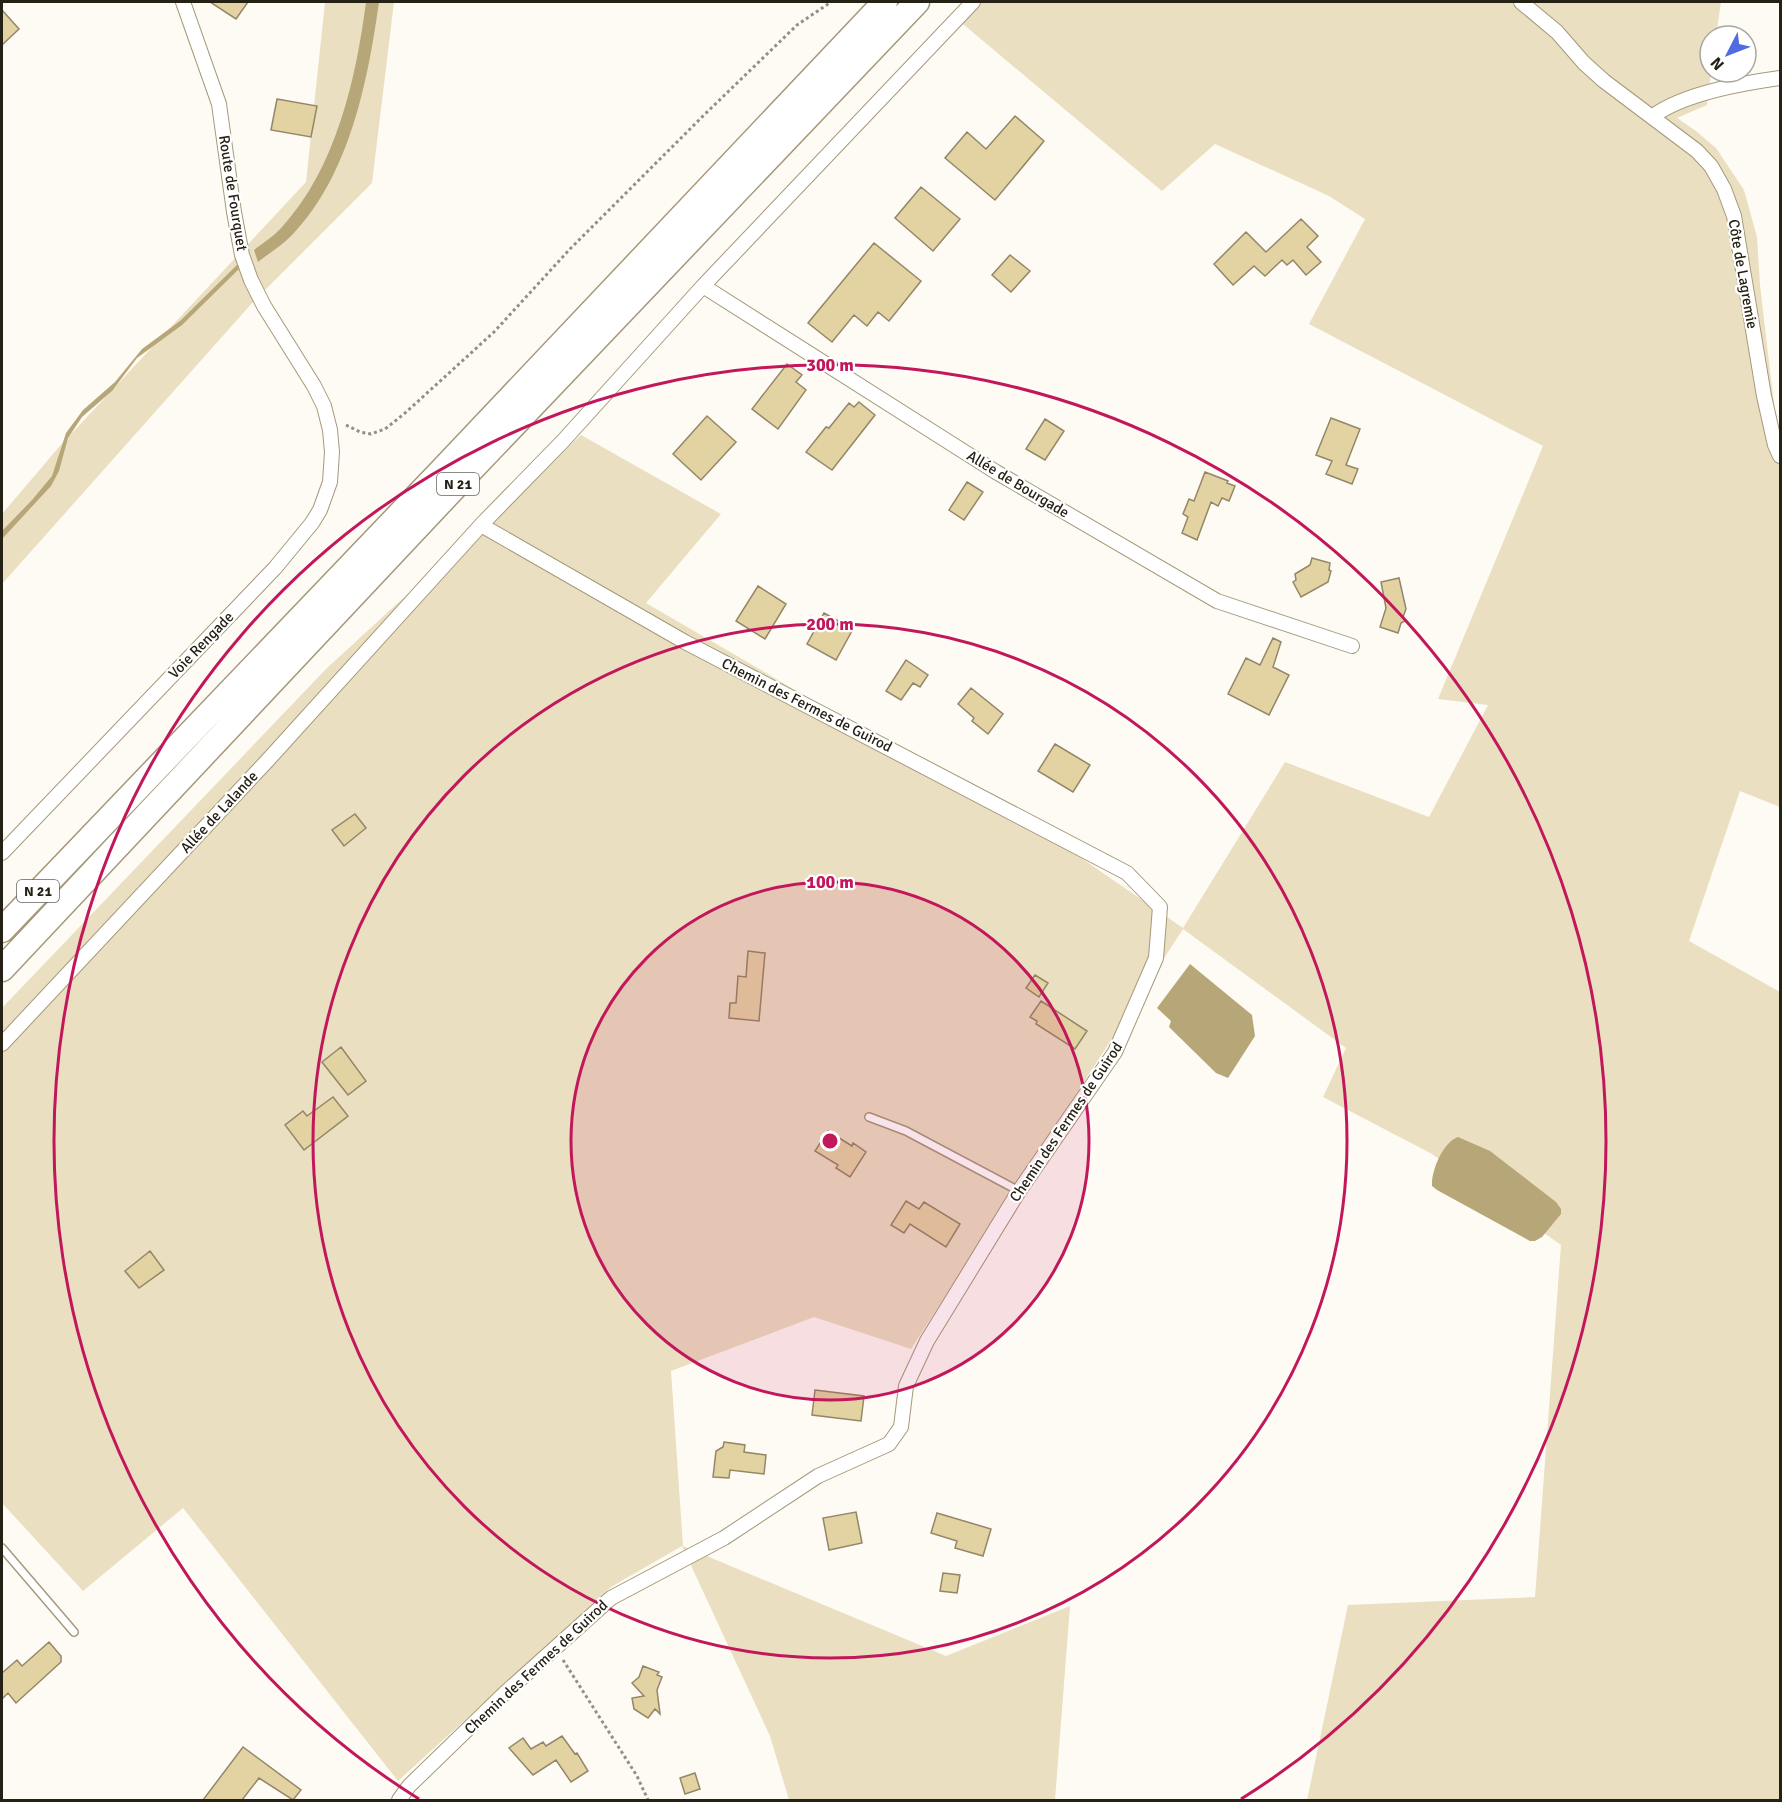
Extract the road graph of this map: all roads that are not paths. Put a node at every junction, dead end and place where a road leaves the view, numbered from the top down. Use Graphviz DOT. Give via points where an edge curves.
graph roads {
  1 [pos="183,2"];
  2 [pos="885,2"];
  3 [pos="917,2"];
  4 [pos="973,2"];
  5 [pos="1521,2"];
  6 [pos="1780,78"];
  7 [pos="1652,117"];
  8 [pos="703,286"];
  9 [pos="324,406"];
  10 [pos="1780,456"];
  11 [pos="481,525"];
  12 [pos="1352,645"];
  13 [pos="2,853"];
  14 [pos="2,930"];
  15 [pos="2,969"];
  16 [pos="2,1044"];
  17 [pos="869,1117"];
  18 [pos="1020,1191"];
  19 [pos="2,1548"];
  20 [pos="74,1632"];
  21 [pos="399,1800"];
  1 -- 9 [label="street, Route de Fourquet" via="219,104 242,255 264,306"];
  2 -- 14 [label="highway, N 21"];
  3 -- 15 [label="highway, N 21"];
  4 -- 8 [label="street, Allée de Lalande"];
  5 -- 7 [label="street, Côte de Lagremie" via="1557,32 1597,75"];
  6 -- 7 [label="street" via="1689,99"];
  7 -- 10 [label="street, Côte de Lagremie" via="1697,151 1724,189 1734,216 1764,396"];
  8 -- 11 [label="street, Allée de Lalande"];
  8 -- 12 [label="street, Allée de Bourgade" via="996,472 1217,601"];
  9 -- 13 [label="street, Voie Rengade" via="332,452 330,482 312,523 275,568"];
  11 -- 16 [label="street, Allée de Lalande"];
  11 -- 18 [label="street, Chemin des Fermes de Guirod" via="685,642 1126,873 1160,908 1156,958 1116,1052"];
  17 -- 18 [label="lane" via="906,1131"];
  18 -- 21 [label="street, Chemin des Fermes de Guirod" via="927,1341 906,1386 901,1426 889,1444 818,1476 724,1538 611,1598 505,1693"];
  19 -- 20 [label="lane"];
}
